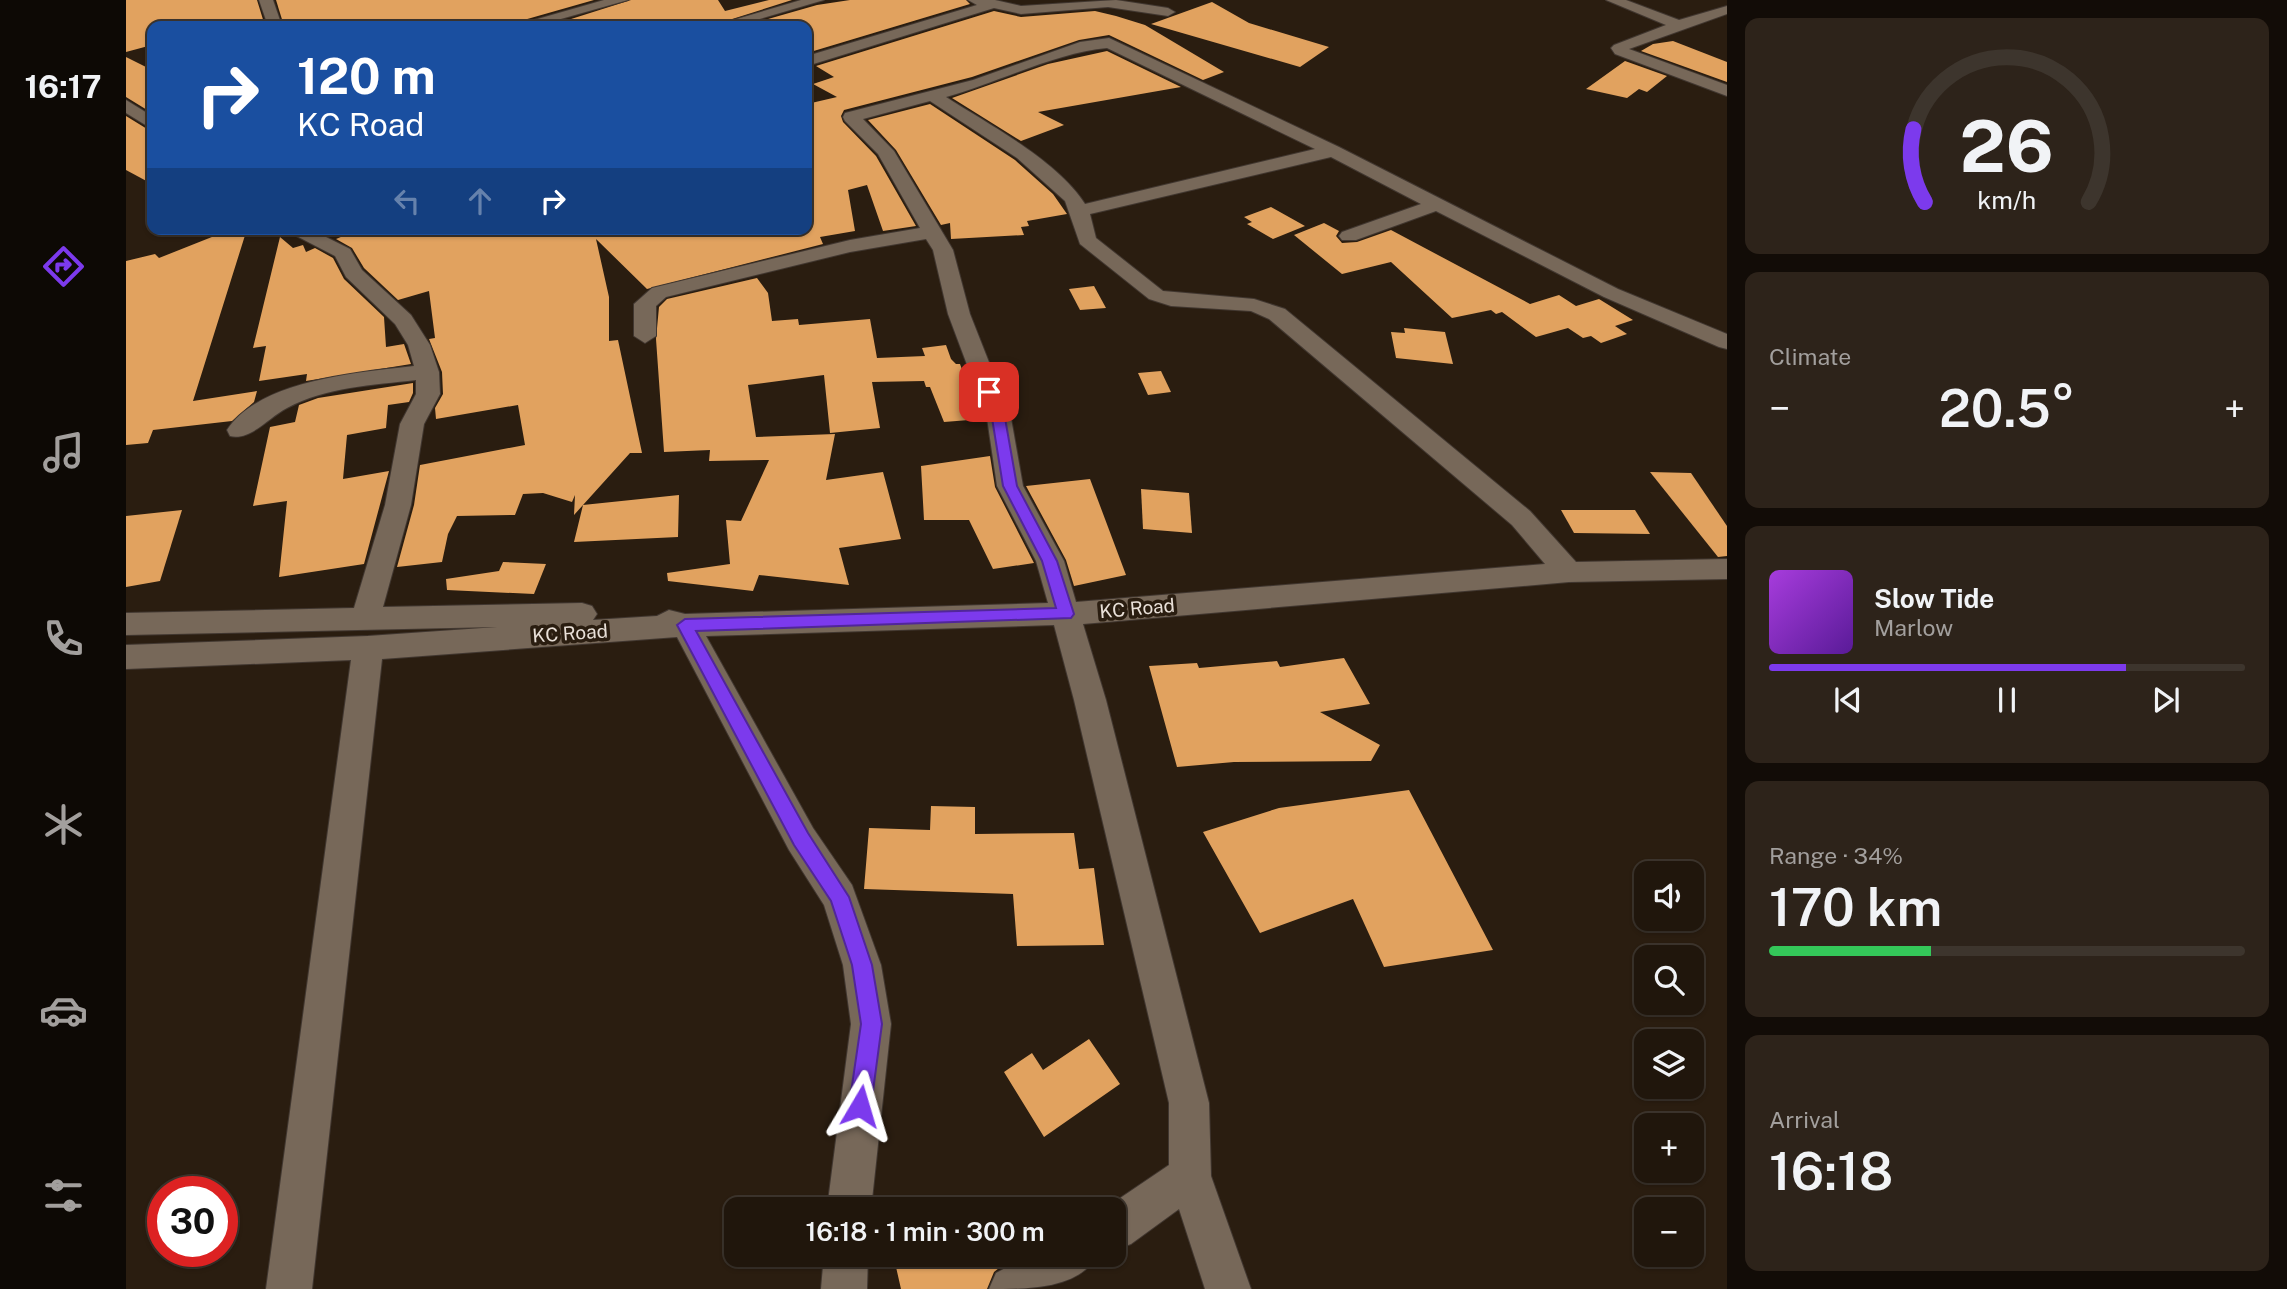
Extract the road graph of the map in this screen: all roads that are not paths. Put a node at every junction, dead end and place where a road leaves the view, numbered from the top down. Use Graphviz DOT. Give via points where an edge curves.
graph roads {
  1 [pos="266,0"];
  2 [pos="621,0"];
  3 [pos="758,0"];
  4 [pos="817,0"];
  5 [pos="975,0"];
  6 [pos="1613,0"];
  7 [pos="994,5"];
  8 [pos="1012,9"];
  9 [pos="1727,10"];
  10 [pos="776,11"];
  11 [pos="1168,12"];
  12 [pos="273,21"];
  13 [pos="539,21"];
  14 [pos="739,21"];
  15 [pos="1678,24"];
  16 [pos="1109,43"];
  17 [pos="812,60"];
  18 [pos="1727,91"];
  19 [pos="932,95"];
  20 [pos="130,101"];
  21 [pos="147,119"];
  22 [pos="1333,151"];
  23 [pos="1438,204"];
  24 [pos="1080,211"];
  25 [pos="930,232"];
  26 [pos="318,235"];
  27 [pos="1349,236"];
  28 [pos="645,336"];
  29 [pos="1727,342"];
  30 [pos="427,372"];
  31 [pos="239,430"];
  32 [pos="1727,569"];
  33 [pos="1569,572"];
  34 [pos="1066,614"];
  35 [pos="301,618"];
  36 [pos="126,624"];
  37 [pos="685,625"];
  38 [pos="367,632"];
  39 [pos="290,651"];
  40 [pos="126,657"];
  41 [pos="1190,1176"];
  42 [pos="850,1197"];
  43 [pos="1126,1220"];
  44 [pos="845,1267"];
  45 [pos="1053,1267"];
  46 [pos="289,1289"];
  47 [pos="844,1289"];
  48 [pos="1012,1289"];
  49 [pos="1228,1289"];
  1 -- 12 [label="street"];
  2 -- 13 [label="street"];
  3 -- 10 [label="street"];
  4 -- 10 [label="street"];
  5 -- 7 [label="street"];
  6 -- 15 [label="street"];
  7 -- 8 [label="street"];
  7 -- 17 [label="street"];
  8 -- 11 [label="street" via="1100,3"];
  8 -- 16 [label="street"];
  9 -- 15 [label="street"];
  10 -- 14 [label="street"];
  15 -- 18 [label="street" via="1622,44 1620,51"];
  16 -- 19 [label="street" via="1085,45"];
  16 -- 22 [label="street"];
  19 -- 24 [label="street" via="1023,154 1072,198"];
  19 -- 25 [label="street" via="851,117 886,151"];
  20 -- 21 [label="street"];
  22 -- 23 [label="street"];
  22 -- 24 [label="street"];
  23 -- 27 [label="street"];
  23 -- 29 [label="street" via="1611,293"];
  24 -- 33 [label="street" via="1087,240 1156,295 1254,305 1277,314 1521,518"];
  25 -- 28 [label="street" via="850,246 659,292 645,304"];
  25 -- 34 [label="street" via="943,250 959,314 999,418 1010,486 1050,561"];
  26 -- 30 [label="street" via="343,253 353,273 403,320 419,345"];
  30 -- 31 [label="street" via="315,389 282,399 256,413"];
  30 -- 38 [label="street" via="428,394 412,424"];
  32 -- 33 [label="street, KC Road"];
  33 -- 34 [label="street, KC Road"];
  34 -- 37 [label="street, KC Road"];
  34 -- 41 [label="street" via="1189,1103"];
  35 -- 36 [label="street"];
  35 -- 38 [label="street"];
  35 -- 39 [label="street"];
  37 -- 38 [label="street, KC Road" via="633,613"];
  37 -- 42 [label="street" via="801,839 839,897 862,965 871,1024"];
  38 -- 39 [label="street"];
  38 -- 46 [label="street"];
  39 -- 40 [label="street"];
  41 -- 43 [label="street"];
  41 -- 49 [label="street"];
  44 -- 47 [label="street"];
  45 -- 48 [label="street"];
}
